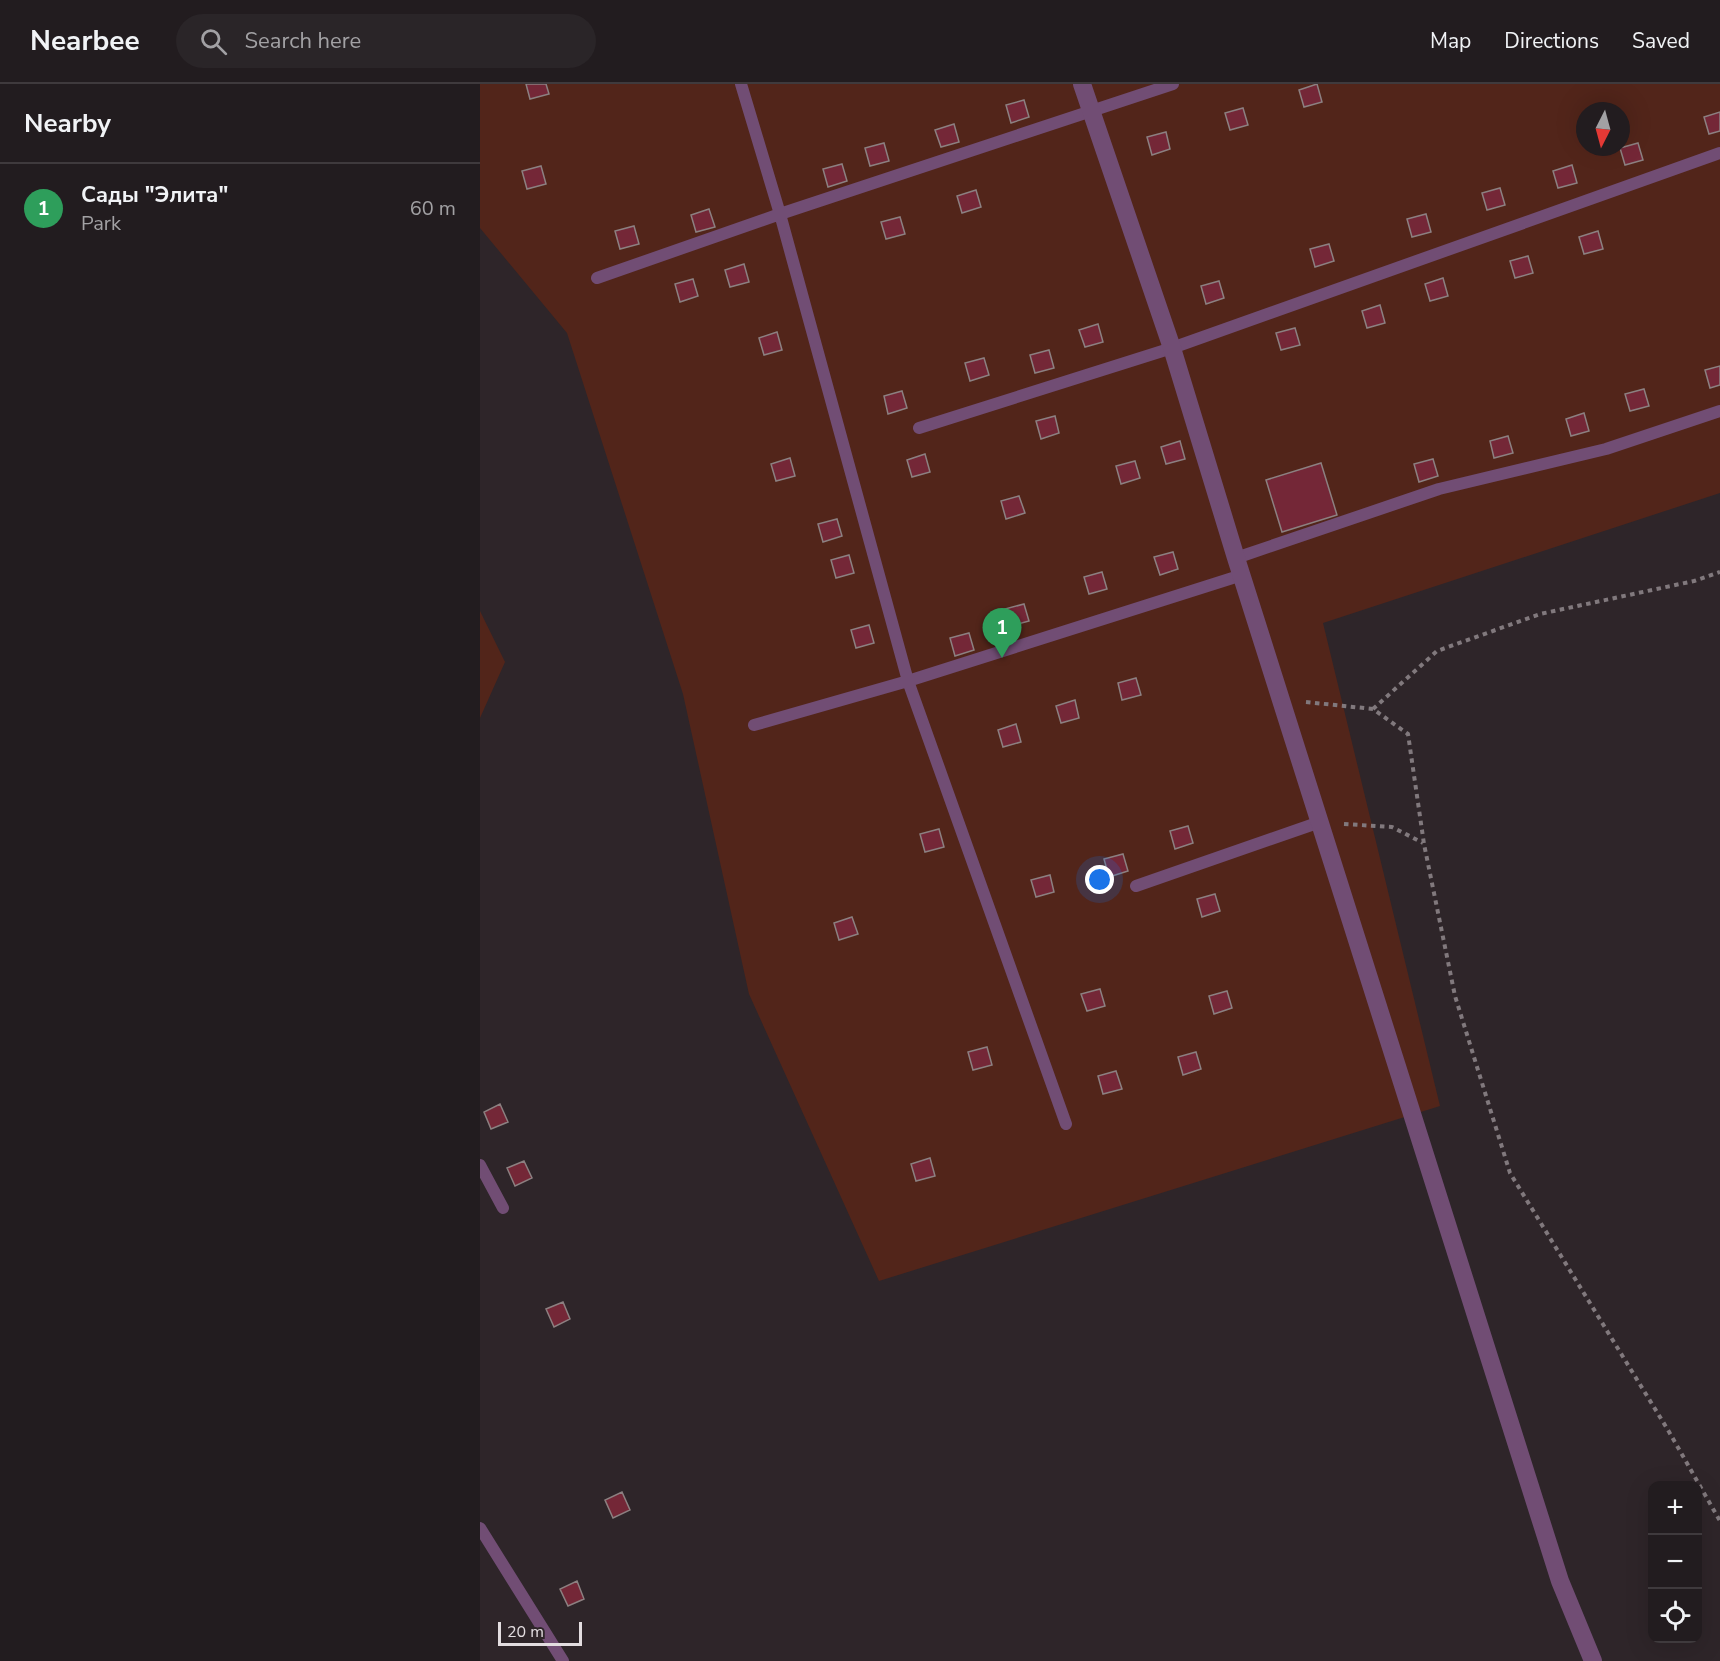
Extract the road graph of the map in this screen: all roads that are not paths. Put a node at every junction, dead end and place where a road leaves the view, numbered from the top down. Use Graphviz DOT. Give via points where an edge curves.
graph roads {
  1 [pos="741,84"];
  2 [pos="1082,84"];
  3 [pos="1173,84"];
  4 [pos="1091,112"];
  5 [pos="1720,153"];
  6 [pos="780,214"];
  7 [pos="597,278"];
  8 [pos="1172,348"];
  9 [pos="1720,411"];
  10 [pos="920,428"];
  11 [pos="1239,566"];
  12 [pos="908,681"];
  13 [pos="754,726"];
  14 [pos="1320,822"];
  15 [pos="1136,886"];
  16 [pos="1066,1124"];
  17 [pos="480,1166"];
  18 [pos="503,1208"];
  19 [pos="480,1528"];
  20 [pos="563,1661"];
  21 [pos="1593,1661"];
  1 -- 6 [label="lane"];
  2 -- 4 [label="street"];
  3 -- 4 [label="lane"];
  4 -- 6 [label="lane"];
  4 -- 8 [label="street"];
  5 -- 8 [label="lane"];
  6 -- 7 [label="lane"];
  6 -- 12 [label="lane"];
  8 -- 10 [label="lane"];
  8 -- 11 [label="street"];
  9 -- 11 [label="lane" via="1606,449 1439,489"];
  11 -- 12 [label="lane"];
  11 -- 14 [label="street"];
  12 -- 13 [label="lane"];
  12 -- 16 [label="lane"];
  14 -- 15 [label="lane"];
  14 -- 21 [label="street" via="1560,1581"];
  17 -- 18 [label="lane"];
  19 -- 20 [label="lane"];
}
